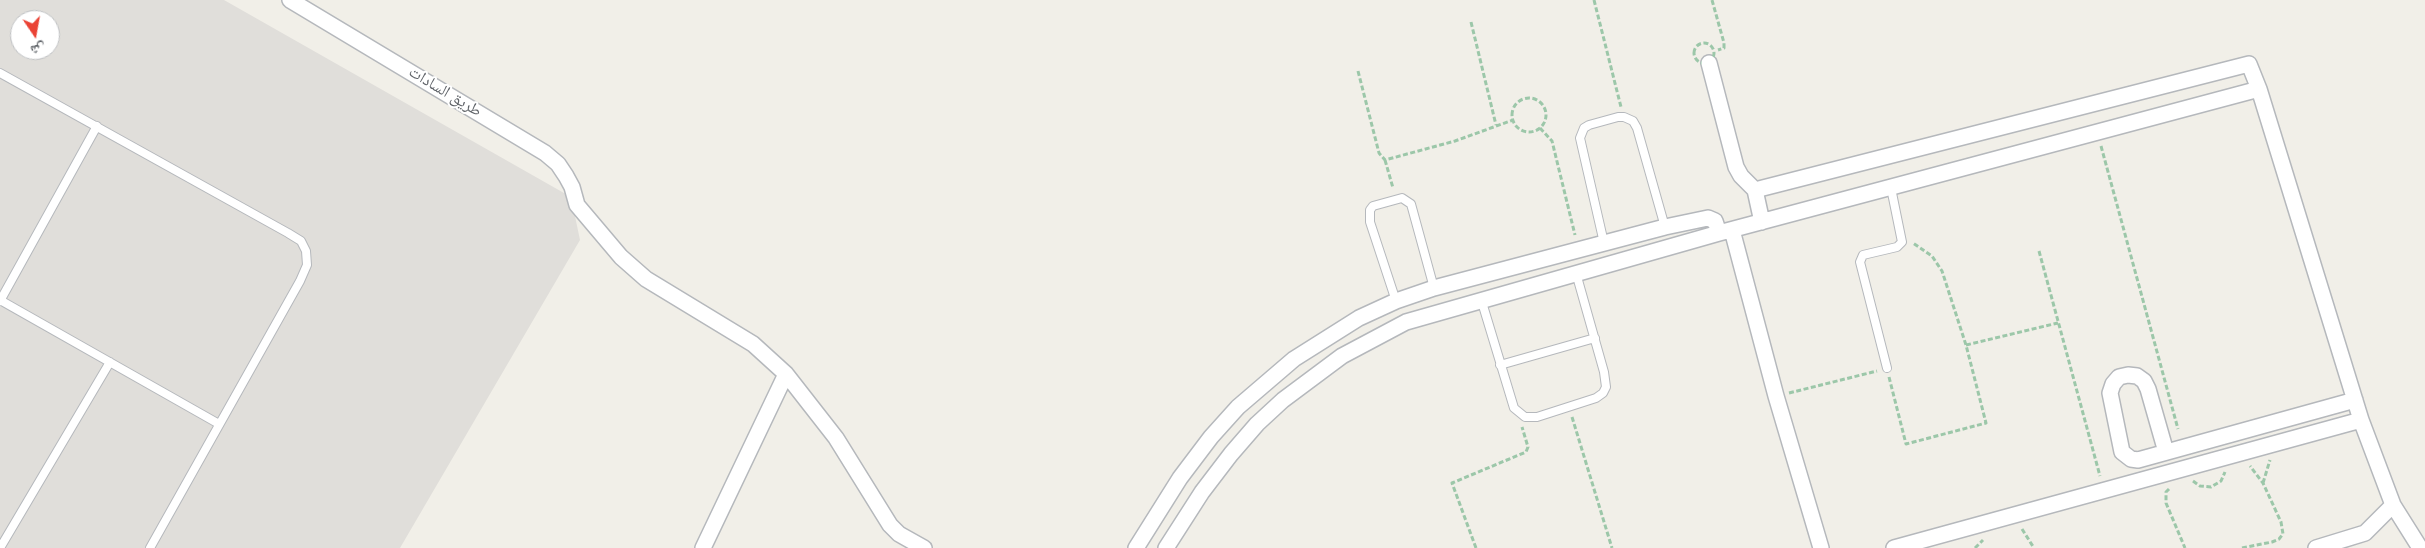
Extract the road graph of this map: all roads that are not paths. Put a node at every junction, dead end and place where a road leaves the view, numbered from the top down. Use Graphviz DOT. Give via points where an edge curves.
graph roads {
  1 [pos="290,0"];
  2 [pos="1712,57"];
  3 [pos="0,73"];
  4 [pos="2259,89"];
  5 [pos="97,126"];
  6 [pos="1891,188"];
  7 [pos="1755,190"];
  8 [pos="1762,222"];
  9 [pos="1664,227"];
  10 [pos="1725,231"];
  11 [pos="1604,243"];
  12 [pos="1576,272"];
  13 [pos="1434,288"];
  14 [pos="1481,299"];
  15 [pos="0,301"];
  16 [pos="1396,301"];
  17 [pos="1595,338"];
  18 [pos="110,362"];
  19 [pos="1500,365"];
  20 [pos="1886,368"];
  21 [pos="786,374"];
  22 [pos="2355,400"];
  23 [pos="2361,420"];
  24 [pos="219,424"];
  25 [pos="2166,452"];
  26 [pos="2393,505"];
  27 [pos="2419,546"];
  28 [pos="0,548"];
  29 [pos="150,548"];
  30 [pos="703,548"];
  31 [pos="924,548"];
  32 [pos="1136,548"];
  33 [pos="1166,548"];
  34 [pos="1821,548"];
  35 [pos="1894,548"];
  36 [pos="2316,548"];
  1 -- 21 [label="street, طريق السادات" via="545,153 566,176 577,205 609,244 646,279 752,344"];
  2 -- 7 [label="street" via="1738,172"];
  3 -- 5 [label="lane"];
  4 -- 6 [label="street"];
  4 -- 7 [label="street" via="2251,66 2243,64"];
  4 -- 22 [label="street"];
  5 -- 15 [label="lane"];
  5 -- 24 [label="lane" via="288,233 301,241 306,251 307,266 300,282"];
  6 -- 8 [label="street"];
  6 -- 20 [label="lane" via="1903,237 1901,244 1860,258"];
  7 -- 8 [label="street"];
  8 -- 10 [label="street"];
  9 -- 10 [label="street" via="1708,218"];
  9 -- 11 [label="street"];
  9 -- 11 [label="lane" via="1633,121 1624,117 1589,125 1581,132 1581,144"];
  10 -- 12 [label="street"];
  10 -- 34 [label="street"];
  11 -- 13 [label="street"];
  12 -- 14 [label="street"];
  12 -- 17 [label="lane"];
  13 -- 16 [label="street"];
  13 -- 16 [label="lane" via="1411,204 1402,198 1374,206 1369,215"];
  14 -- 19 [label="lane"];
  14 -- 33 [label="street" via="1406,322 1372,338 1289,395 1231,454"];
  15 -- 18 [label="lane"];
  16 -- 32 [label="street" via="1359,318 1302,354 1238,407 1180,478"];
  17 -- 19 [label="lane"];
  17 -- 19 [label="lane" via="1606,387 1596,398 1569,407 1530,418 1518,412"];
  18 -- 24 [label="lane"];
  18 -- 28 [label="lane"];
  21 -- 30 [label="street"];
  21 -- 31 [label="street" via="836,438 890,524"];
  22 -- 23 [label="street"];
  22 -- 25 [label="street"];
  23 -- 26 [label="street"];
  23 -- 35 [label="street" via="2229,457 2188,476 2104,491"];
  24 -- 29 [label="lane"];
  25 -- 25 [label="street" via="2138,460 2122,452 2110,393 2119,377 2137,376 2144,381"];
  26 -- 27 [label="street"];
  26 -- 36 [label="street" via="2365,533"];
}
